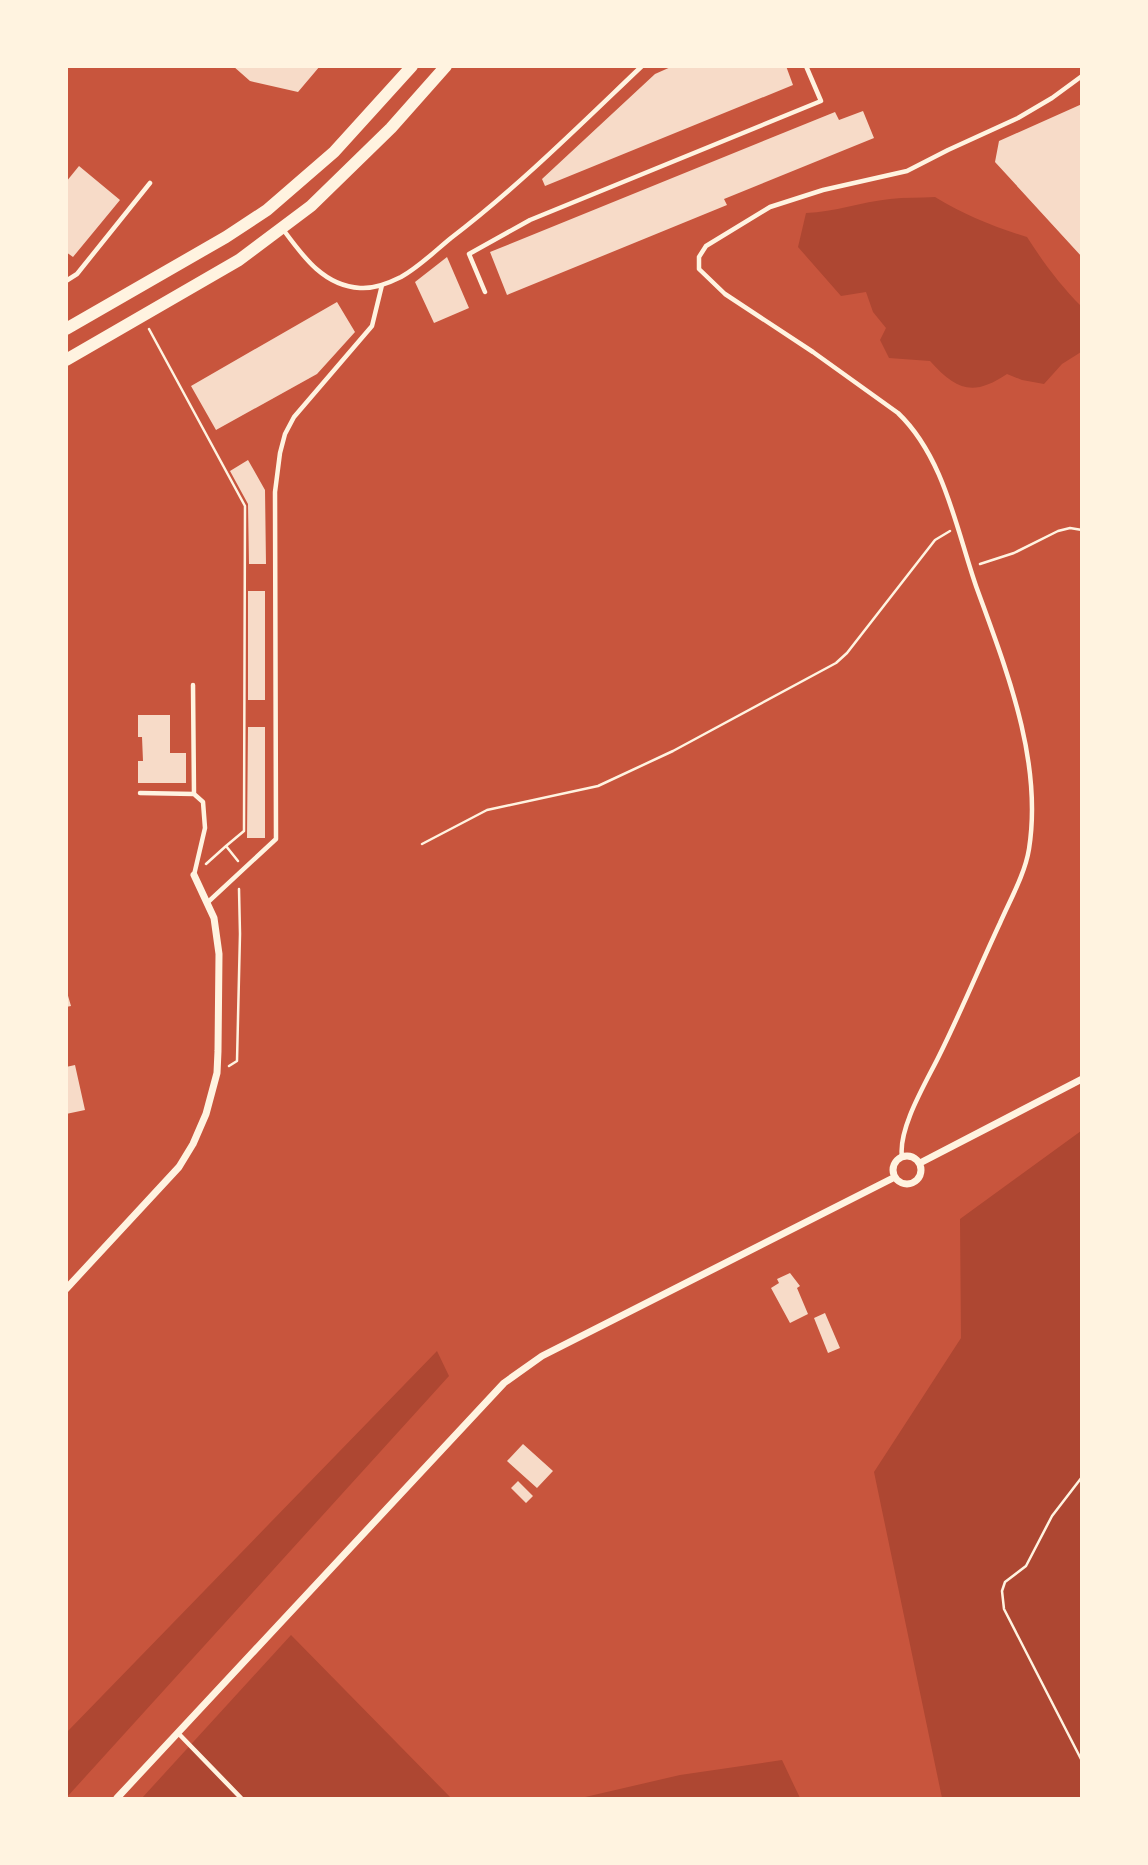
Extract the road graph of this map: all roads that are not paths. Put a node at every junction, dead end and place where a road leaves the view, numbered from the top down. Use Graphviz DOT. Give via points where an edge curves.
graph roads {
  1 [pos="412,66"];
  2 [pos="446,66"];
  3 [pos="642,66"];
  4 [pos="806,66"];
  5 [pos="1082,76"];
  6 [pos="150,183"];
  7 [pos="282,228"];
  8 [pos="66,281"];
  9 [pos="382,285"];
  10 [pos="485,292"];
  11 [pos="66,329"];
  12 [pos="66,360"];
  13 [pos="193,685"];
  14 [pos="140,793"];
  15 [pos="194,794"];
  16 [pos="194,875"];
  17 [pos="207,903"];
  18 [pos="1082,1079"];
  19 [pos="902,1157"];
  20 [pos="920,1163"];
  21 [pos="895,1177"];
  22 [pos="66,1289"];
  23 [pos="178,1732"];
  24 [pos="117,1798"];
  25 [pos="241,1798"];
  1 -- 11 [label="main road" via="334,152 267,210"];
  2 -- 7 [label="main road" via="391,128"];
  3 -- 9 [label="lane" via="526,177 401,277"];
  4 -- 10 [label="lane" via="821,101 530,219 469,254"];
  5 -- 19 [label="lane" via="1018,118 907,172 770,207 706,246 699,257 699,269 725,294 911,425 942,482 1013,695 1026,748 1032,786 1029,851 915,1107 900,1144"];
  6 -- 8 [label="lane" via="77,274"];
  7 -- 9 [label="lane" via="327,278 361,288"];
  7 -- 12 [label="main road" via="239,260"];
  9 -- 17 [label="lane" via="372,326 294,417 285,434 275,492 276,839"];
  13 -- 15 [label="lane"];
  14 -- 15 [label="lane"];
  15 -- 16 [label="lane" via="203,802 205,828"];
  16 -- 17 [label="street"];
  17 -- 22 [label="street" via="219,954 217,1073 206,1114 179,1167"];
  18 -- 20 [label="street"];
  19 -- 20 [label="street" via="914,1157"];
  19 -- 21 [label="street" via="895,1163"];
  20 -- 21 [label="street" via="922,1173 916,1181 907,1185"];
  21 -- 23 [label="street" via="542,1356 504,1383"];
  23 -- 24 [label="street"];
  23 -- 25 [label="lane"];
}
